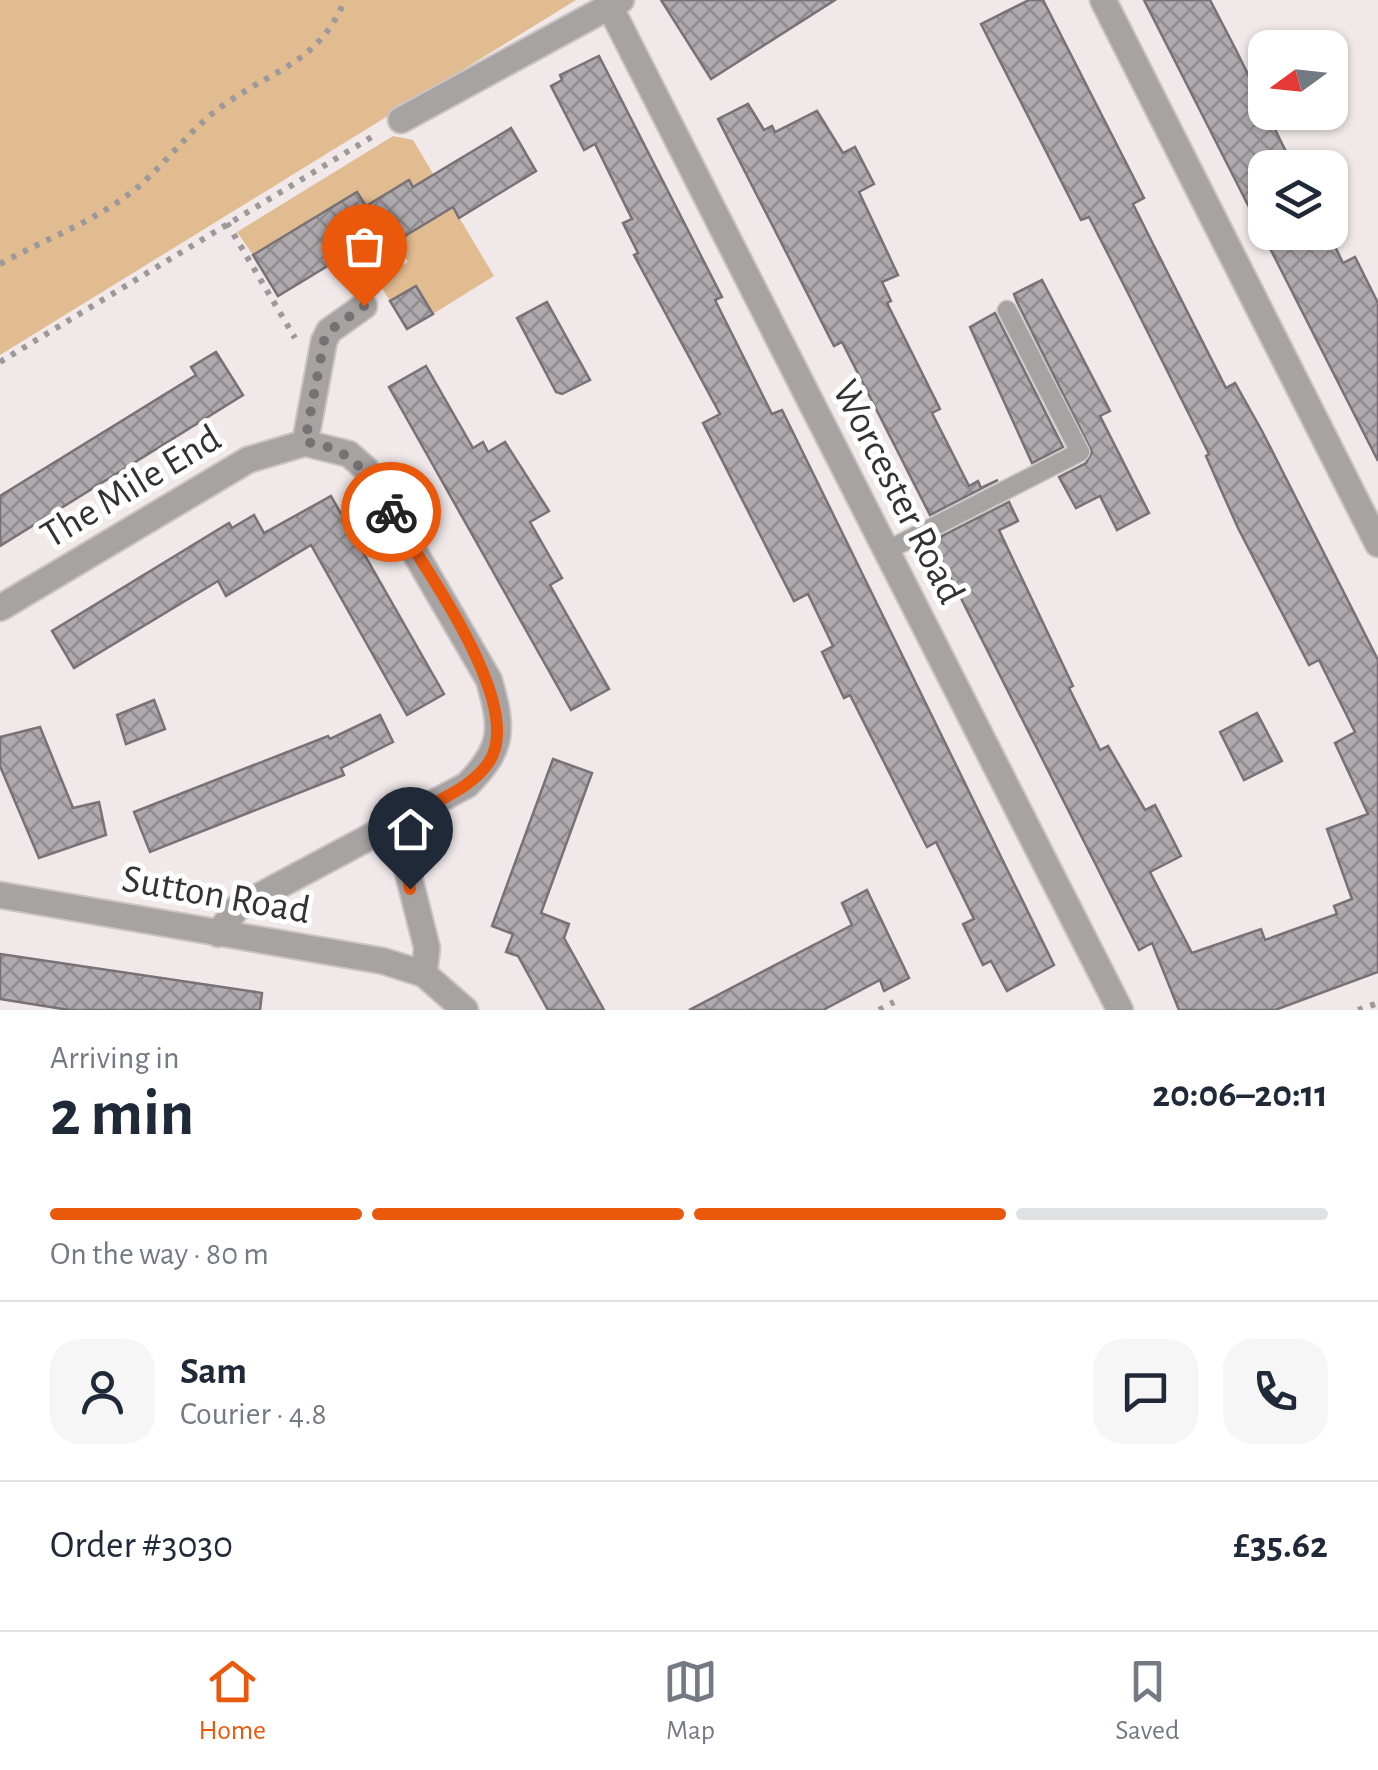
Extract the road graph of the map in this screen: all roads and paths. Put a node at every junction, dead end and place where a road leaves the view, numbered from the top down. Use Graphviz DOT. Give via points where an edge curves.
graph roads {
  1 [pos="345,0"];
  2 [pos="1104,0"];
  3 [pos="615,3"];
  4 [pos="401,120"];
  5 [pos="227,223"];
  6 [pos="0,264"];
  7 [pos="364,306"];
  8 [pos="1007,310"];
  9 [pos="321,355"];
  10 [pos="0,362"];
  11 [pos="305,442"];
  12 [pos="1378,544"];
  13 [pos="886,551"];
  14 [pos="0,608"];
  15 [pos="420,811"];
  16 [pos="0,895"];
  17 [pos="218,934"];
  18 [pos="424,974"];
  19 [pos="894,1002"];
  20 [pos="1378,1002"];
  21 [pos="464,1010"];
  22 [pos="879,1010"];
  23 [pos="1120,1010"];
  24 [pos="1358,1010"];
  1 -- 6 [label="path" via="321,44 227,102 137,188 92,220"];
  2 -- 12 [label="street"];
  3 -- 4 [label="street"];
  3 -- 13 [label="street, Worcester Road"];
  4 -- 5 [label="path"];
  5 -- 9 [label="path" via="298,344"];
  5 -- 10 [label="path"];
  7 -- 9 [label="street" via="329,331"];
  8 -- 13 [label="lane" via="1080,452"];
  9 -- 11 [label="street"];
  11 -- 14 [label="street, The Mile End" via="248,460"];
  11 -- 15 [label="street" via="349,454 366,469 489,680 499,716 498,743 488,763 467,785"];
  13 -- 23 [label="street, Worcester Road"];
  15 -- 17 [label="street" via="237,908"];
  15 -- 18 [label="street" via="407,870 427,948"];
  16 -- 17 [label="street, Sutton Road"];
  17 -- 18 [label="street, Sutton Road"];
  18 -- 21 [label="street, Sutton Road"];
  19 -- 22 [label="path"];
  20 -- 24 [label="path"];
}
